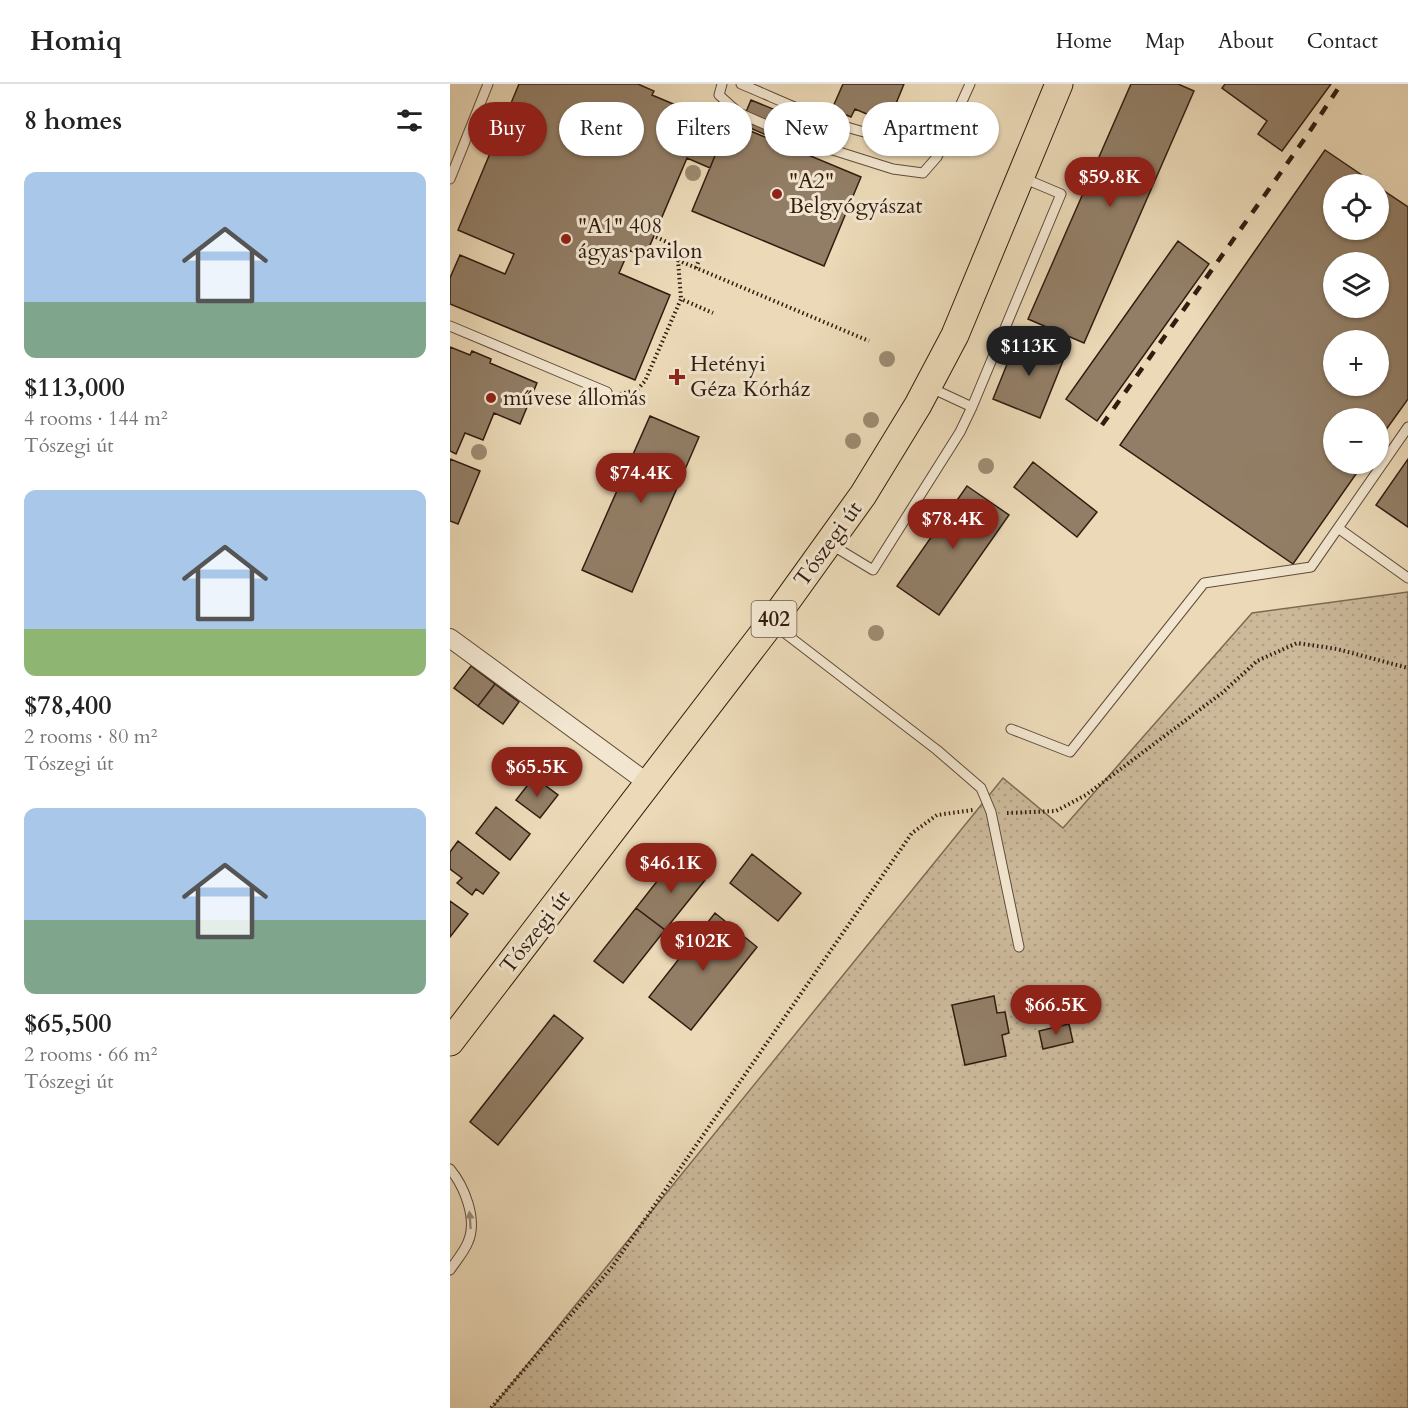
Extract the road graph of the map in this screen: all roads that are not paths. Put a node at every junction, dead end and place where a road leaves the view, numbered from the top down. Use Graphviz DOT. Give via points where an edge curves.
graph roads {
  1 [pos="488,84"];
  2 [pos="722,84"];
  3 [pos="741,84"];
  4 [pos="970,84"];
  5 [pos="1059,84"];
  6 [pos="783,102"];
  7 [pos="962,102"];
  8 [pos="764,123"];
  9 [pos="850,155"];
  10 [pos="937,156"];
  11 [pos="451,176"];
  12 [pos="1020,177"];
  13 [pos="450,326"];
  14 [pos="928,387"];
  15 [pos="607,392"];
  16 [pos="972,407"];
  17 [pos="1408,427"];
  18 [pos="1338,528"];
  19 [pos="829,543"];
  20 [pos="1408,578"];
  21 [pos="771,623"];
  22 [pos="450,638"];
  23 [pos="1011,729"];
  24 [pos="649,784"];
  25 [pos="1019,947"];
  26 [pos="450,1042"];
  27 [pos="450,1169"];
  28 [pos="450,1270"];
  1 -- 11 [label="lane"];
  2 -- 8 [label="lane" via="719,95 739,113"];
  3 -- 6 [label="lane"];
  4 -- 7 [label="lane"];
  5 -- 12 [label="main road, Tószegi út / 402"];
  9 -- 10 [label="lane" via="893,169 923,172"];
  12 -- 14 [label="main road, Tószegi út / 402" via="955,334"];
  12 -- 16 [label="lane" via="1061,194"];
  13 -- 15 [label="lane"];
  14 -- 16 [label="lane"];
  14 -- 19 [label="main road, Tószegi út / 402"];
  16 -- 19 [label="lane" via="873,570"];
  17 -- 18 [label="lane"];
  18 -- 20 [label="lane"];
  18 -- 23 [label="lane" via="1311,567 1204,583 1070,752"];
  19 -- 21 [label="main road, Tószegi út / 402"];
  21 -- 24 [label="main road, Tószegi út / 402"];
  21 -- 25 [label="lane" via="981,788 991,812"];
  22 -- 24 [label="street"];
  24 -- 26 [label="main road, Tószegi út / 402"];
  28 -- 27 [label="lane, one-way" via="469,1240 471,1227 466,1196"];
}
